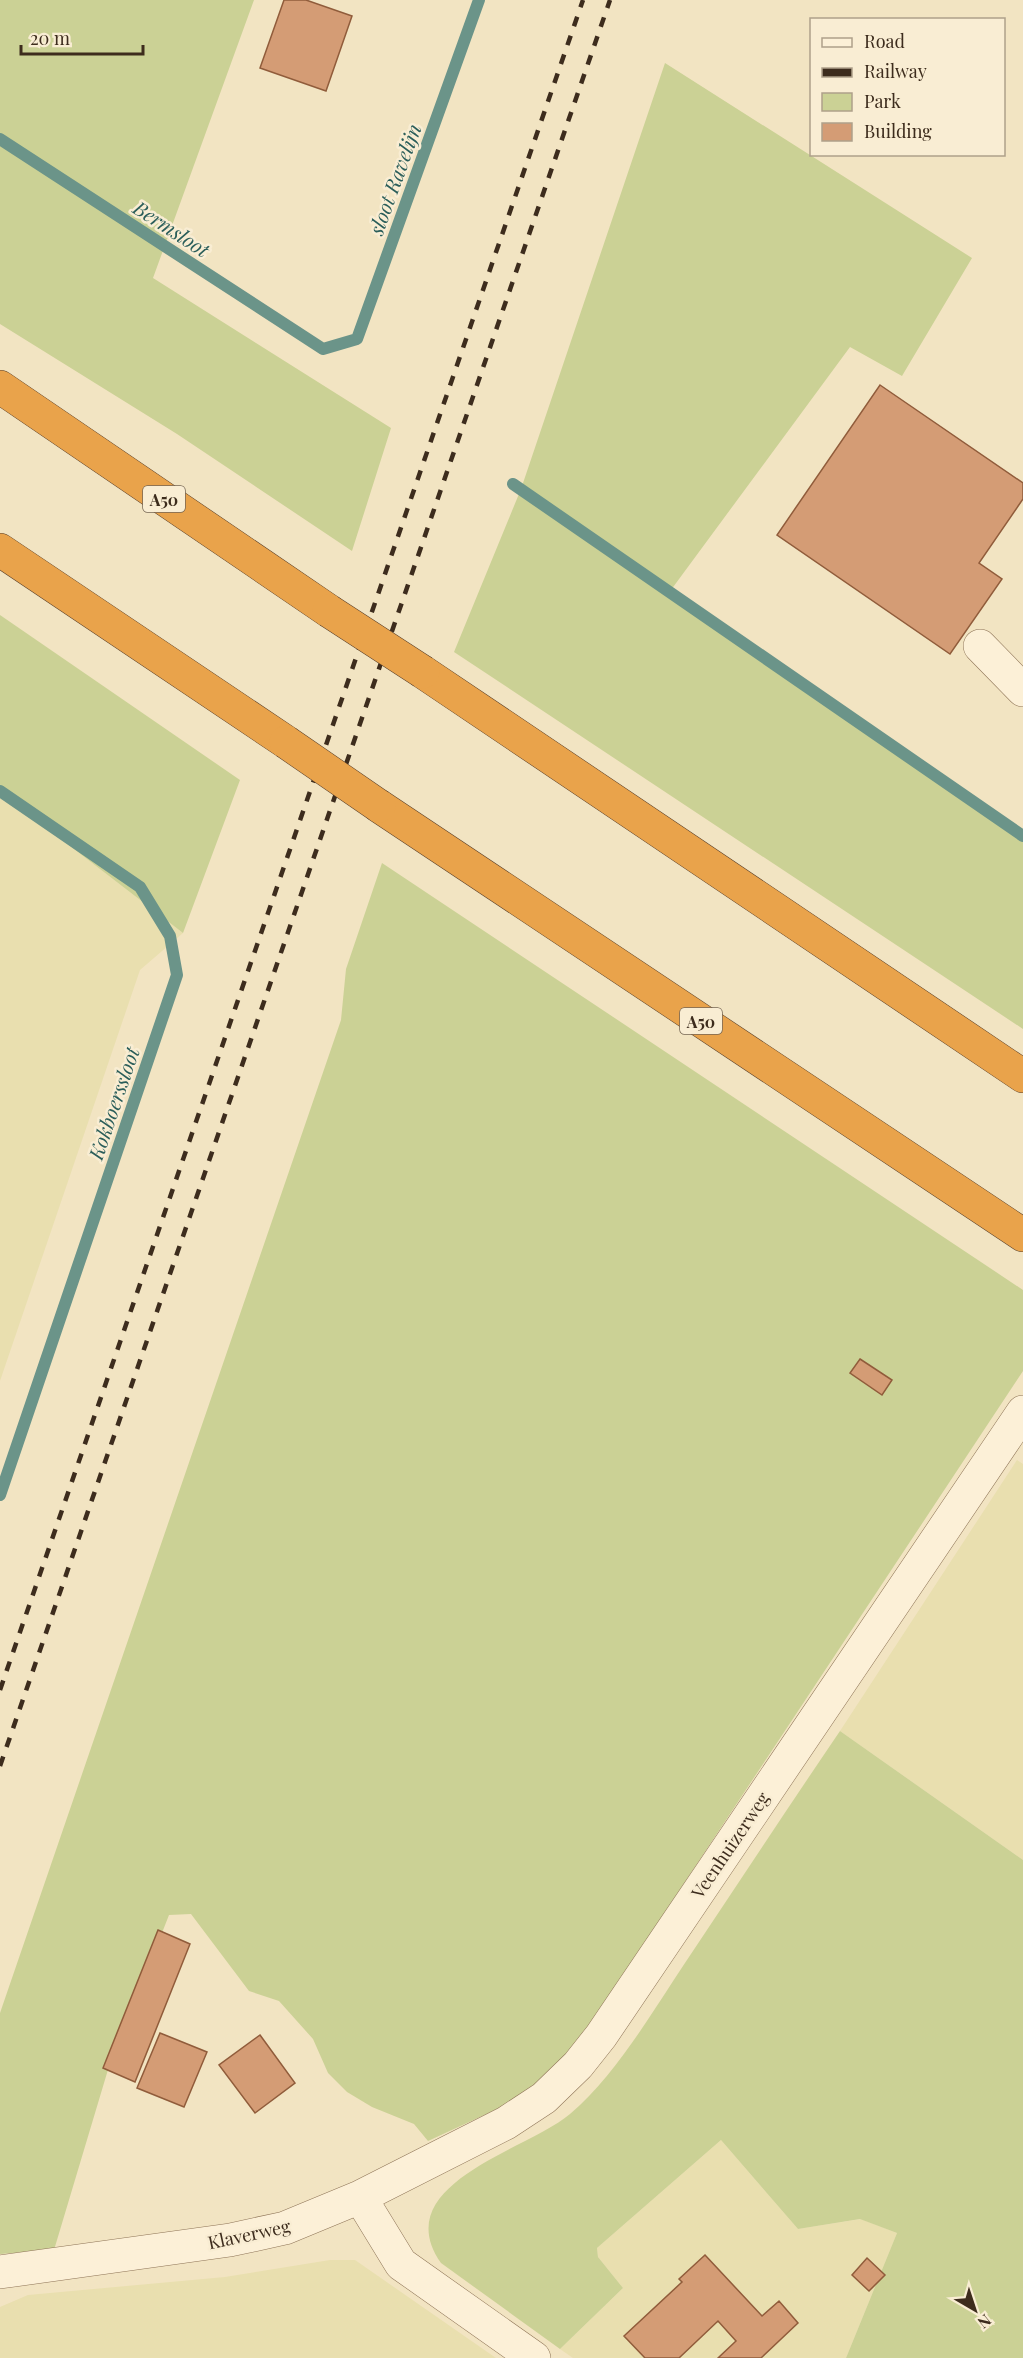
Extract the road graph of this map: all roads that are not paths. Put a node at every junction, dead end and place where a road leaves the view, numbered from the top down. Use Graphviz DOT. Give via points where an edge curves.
graph roads {
  1 [pos="0,387"];
  2 [pos="0,549"];
  3 [pos="980,646"];
  4 [pos="1023,690"];
  5 [pos="1023,1076"];
  6 [pos="1023,1235"];
  7 [pos="1023,1412"];
  8 [pos="360,2197"];
  9 [pos="0,2272"];
  10 [pos="534,2358"];
  1 -- 5 [label="highway, A50, bridge"];
  2 -- 6 [label="highway, A50, bridge"];
  3 -- 4 [label="street"];
  7 -- 8 [label="street, Veenhuizerweg" via="578,2065 544,2098 506,2123"];
  8 -- 9 [label="street, Klaverweg" via="285,2228 230,2240"];
  8 -- 10 [label="street" via="401,2264"];
}
